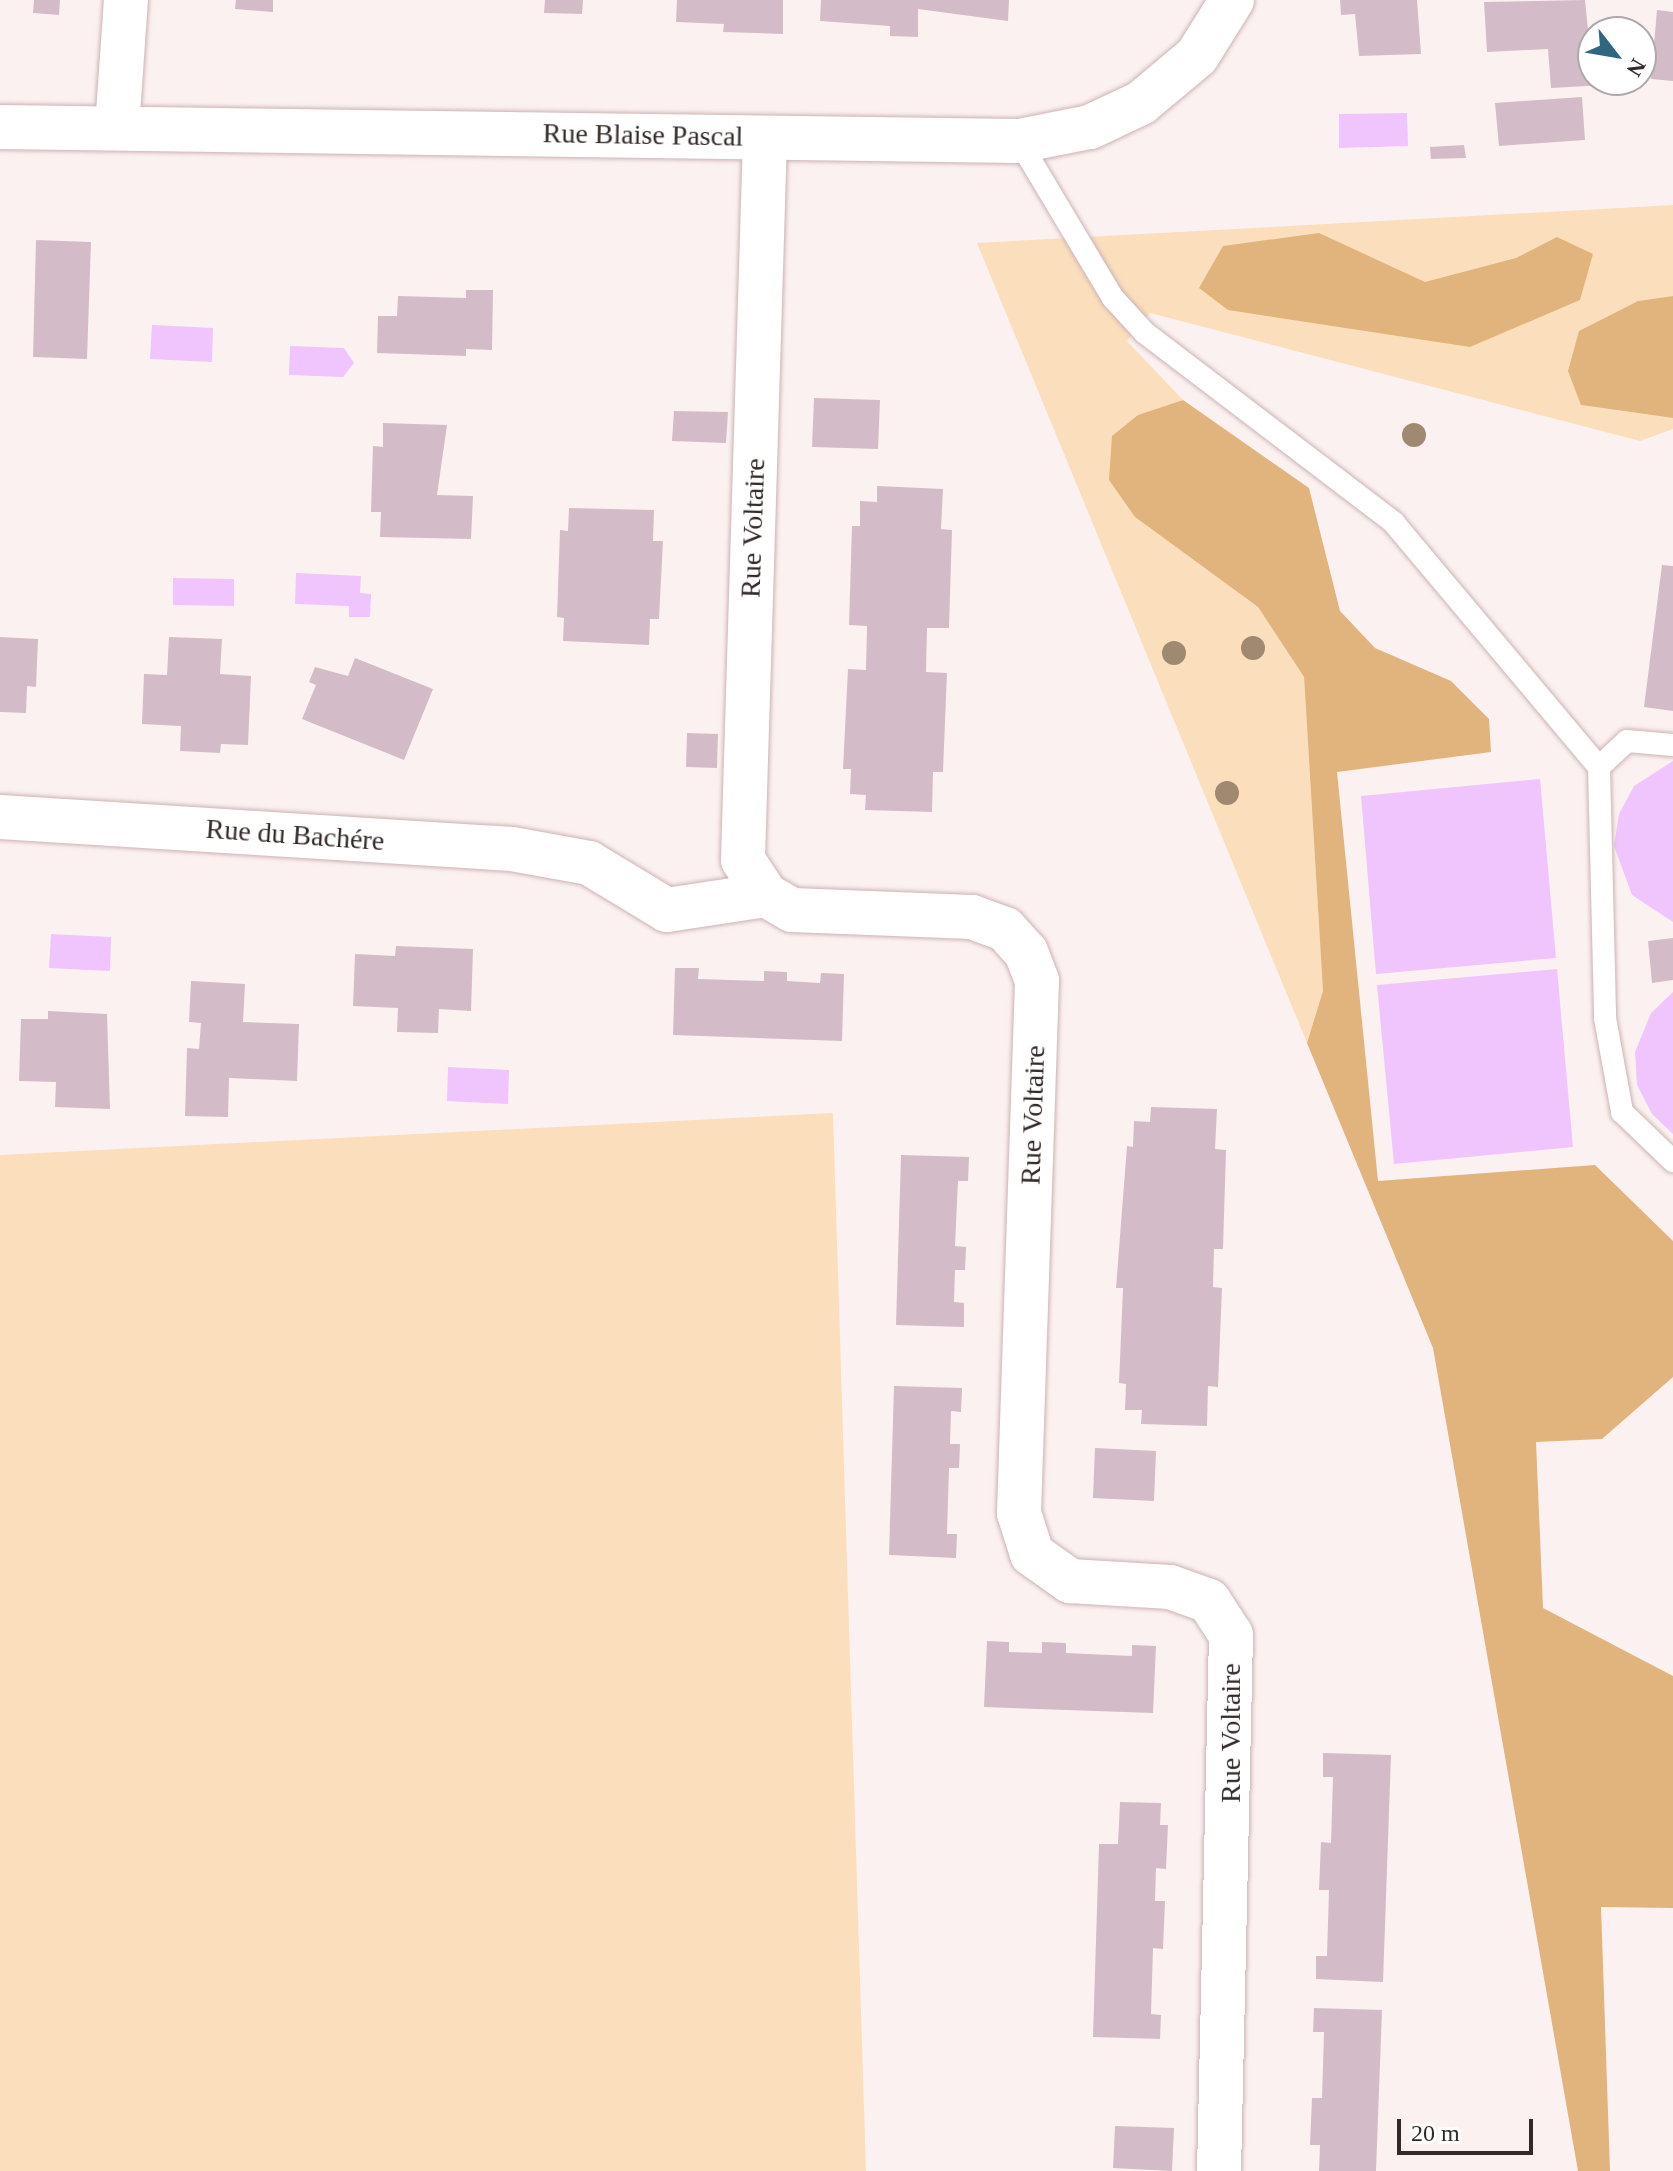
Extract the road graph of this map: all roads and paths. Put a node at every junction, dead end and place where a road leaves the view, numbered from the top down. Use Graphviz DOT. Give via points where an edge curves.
graph roads {
  1 [pos="126,0"];
  2 [pos="1232,0"];
  3 [pos="0,127"];
  4 [pos="117,128"];
  5 [pos="765,138"];
  6 [pos="1019,141"];
  7 [pos="1673,745"];
  8 [pos="1599,767"];
  9 [pos="0,817"];
  10 [pos="766,895"];
  11 [pos="1673,1161"];
  12 [pos="1219,2171"];
  1 -- 4 [label="street"];
  2 -- 6 [label="street, Rue Blaise Pascal" via="1197,56 1141,103 1090,127"];
  3 -- 4 [label="street, Rue Blaise Pascal"];
  4 -- 5 [label="street, Rue Blaise Pascal"];
  5 -- 6 [label="street, Rue Blaise Pascal"];
  5 -- 10 [label="street, Rue Voltaire" via="743,860"];
  6 -- 8 [label="lane" via="1113,298 1145,333 1394,523"];
  7 -- 8 [label="lane" via="1627,741"];
  8 -- 11 [label="lane" via="1605,1018 1622,1112"];
  9 -- 10 [label="street, Rue du Bachére" via="512,849 589,863 667,910"];
  10 -- 12 [label="street, Rue Voltaire" via="792,910 972,917 1005,929 1026,952 1037,981 1019,1513 1032,1554 1070,1581 1170,1587 1209,1601 1231,1635"];
}
